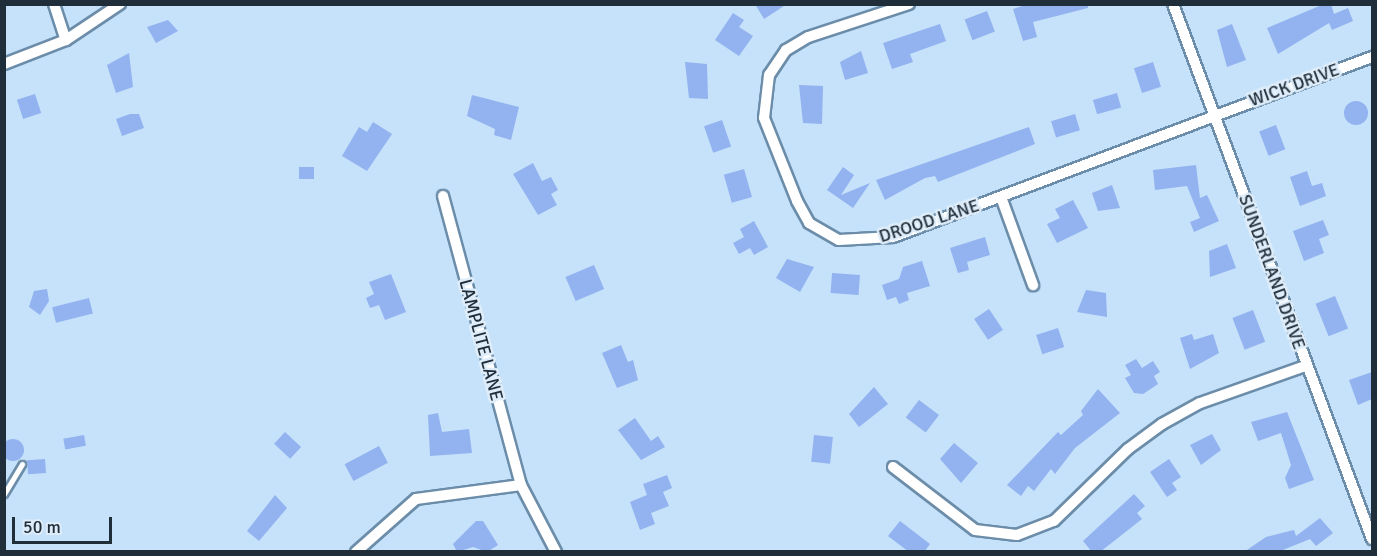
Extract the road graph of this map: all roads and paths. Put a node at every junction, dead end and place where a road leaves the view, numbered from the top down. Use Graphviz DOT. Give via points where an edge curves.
graph roads {
  1 [pos="54,4"];
  2 [pos="120,4"];
  3 [pos="909,4"];
  4 [pos="1173,4"];
  5 [pos="66,40"];
  6 [pos="1372,57"];
  7 [pos="4,64"];
  8 [pos="1215,114"];
  9 [pos="442,196"];
  10 [pos="1002,197"];
  11 [pos="1033,285"];
  12 [pos="1305,366"];
  13 [pos="22,464"];
  14 [pos="893,467"];
  15 [pos="522,484"];
  16 [pos="4,494"];
  17 [pos="1372,539"];
  18 [pos="356,552"];
  19 [pos="556,552"];
  1 -- 5 [label="street"];
  2 -- 5 [label="street"];
  3 -- 10 [label="street, DROOD LANE" via="808,37 773,65 763,97 764,118 796,201 809,224 851,242 893,237"];
  4 -- 8 [label="street, SUNDERLAND DRIVE"];
  5 -- 7 [label="street"];
  6 -- 8 [label="street, WICK DRIVE"];
  8 -- 10 [label="street, DROOD LANE"];
  8 -- 12 [label="street, SUNDERLAND DRIVE"];
  9 -- 15 [label="street, LAMPLITE LANE"];
  10 -- 11 [label="street"];
  12 -- 14 [label="street" via="1200,403 1162,424 1128,448 1061,516 1017,535 975,530"];
  12 -- 17 [label="street, SUNDERLAND DRIVE"];
  13 -- 16 [label="lane"];
  15 -- 18 [label="street" via="416,499"];
  15 -- 19 [label="street, LAMPLITE LANE"];
}
